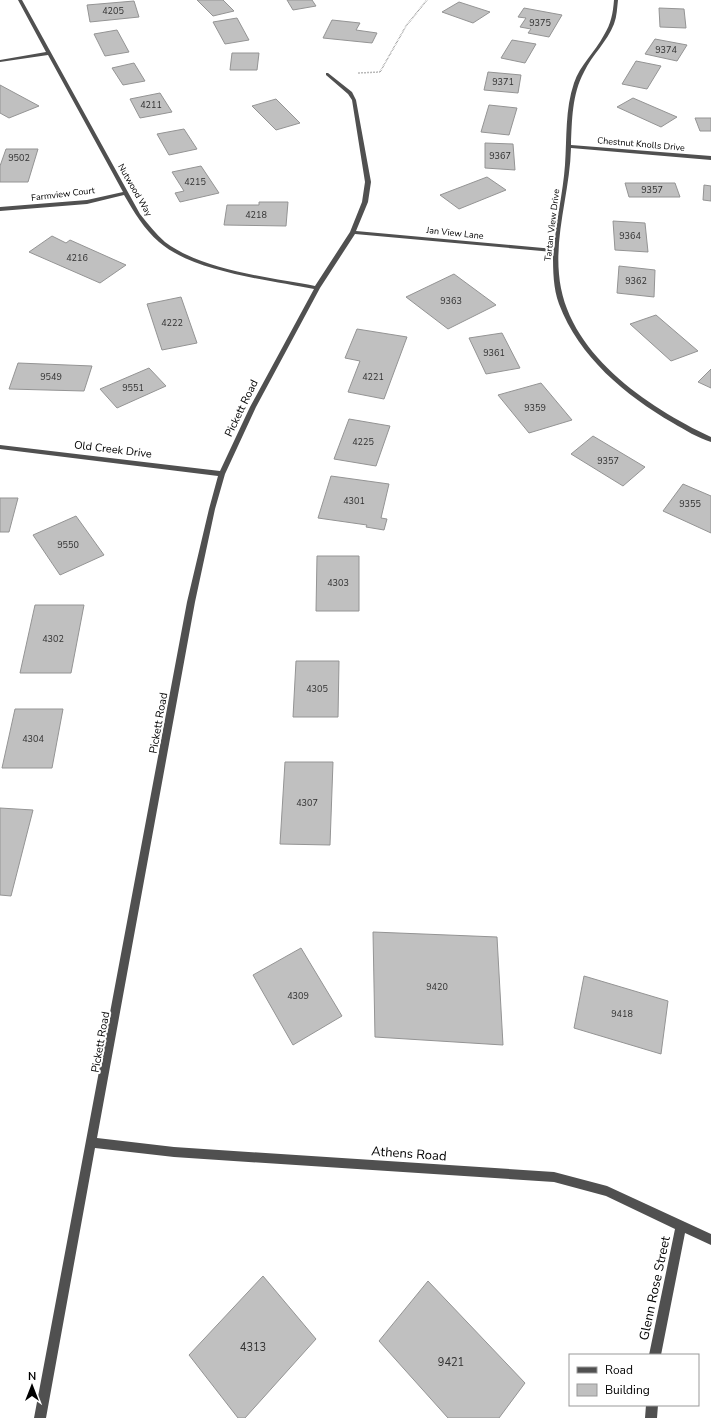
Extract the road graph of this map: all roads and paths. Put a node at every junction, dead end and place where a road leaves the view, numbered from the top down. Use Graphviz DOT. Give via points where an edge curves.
graph roads {
  1 [pos="20,0"];
  2 [pos="427,0"];
  3 [pos="616,0"];
  4 [pos="49,53"];
  5 [pos="0,61"];
  6 [pos="328,74"];
  7 [pos="569,146"];
  8 [pos="711,158"];
  9 [pos="127,193"];
  10 [pos="0,209"];
  11 [pos="353,232"];
  12 [pos="556,251"];
  13 [pos="317,288"];
  14 [pos="711,440"];
  15 [pos="0,447"];
  16 [pos="222,474"];
  17 [pos="93,1143"];
  18 [pos="681,1227"];
  19 [pos="711,1240"];
  20 [pos="655,1354"];
  21 [pos="652,1406"];
  22 [pos="40,1418"];
  23 [pos="651,1418"];
  1 -- 4 [label="street, Nutwood Way"];
  2 -- 6 [label="path" via="406,26 380,72"];
  3 -- 7 [label="street, Tartan View Drive" via="613,24 606,38 585,64 576,82"];
  4 -- 5 [label="street"];
  4 -- 9 [label="street, Nutwood Way"];
  6 -- 11 [label="street, Pickett Road" via="350,93 354,100 362,141 368,182 365,202"];
  7 -- 8 [label="street, Chestnut Knolls Drive"];
  7 -- 12 [label="street, Tartan View Drive"];
  9 -- 10 [label="street, Farmview Court" via="74,204"];
  9 -- 13 [label="street, Nutwood Way" via="138,215 154,234 168,246 190,258 214,266"];
  11 -- 12 [label="street, Jan View Lane"];
  11 -- 13 [label="street, Pickett Road"];
  12 -- 14 [label="street, Tartan View Drive" via="556,277 563,307 589,352 626,389 654,409"];
  13 -- 16 [label="street, Pickett Road" via="253,407"];
  15 -- 16 [label="street, Old Creek Drive"];
  16 -- 17 [label="street, Pickett Road" via="191,602"];
  17 -- 18 [label="street, Athens Road" via="174,1152 554,1177 607,1191"];
  17 -- 22 [label="street, Pickett Road"];
  18 -- 19 [label="street, Athens Road"];
  18 -- 20 [label="street, Glenn Rose Street"];
  21 -- 23 [label="street"];
}
